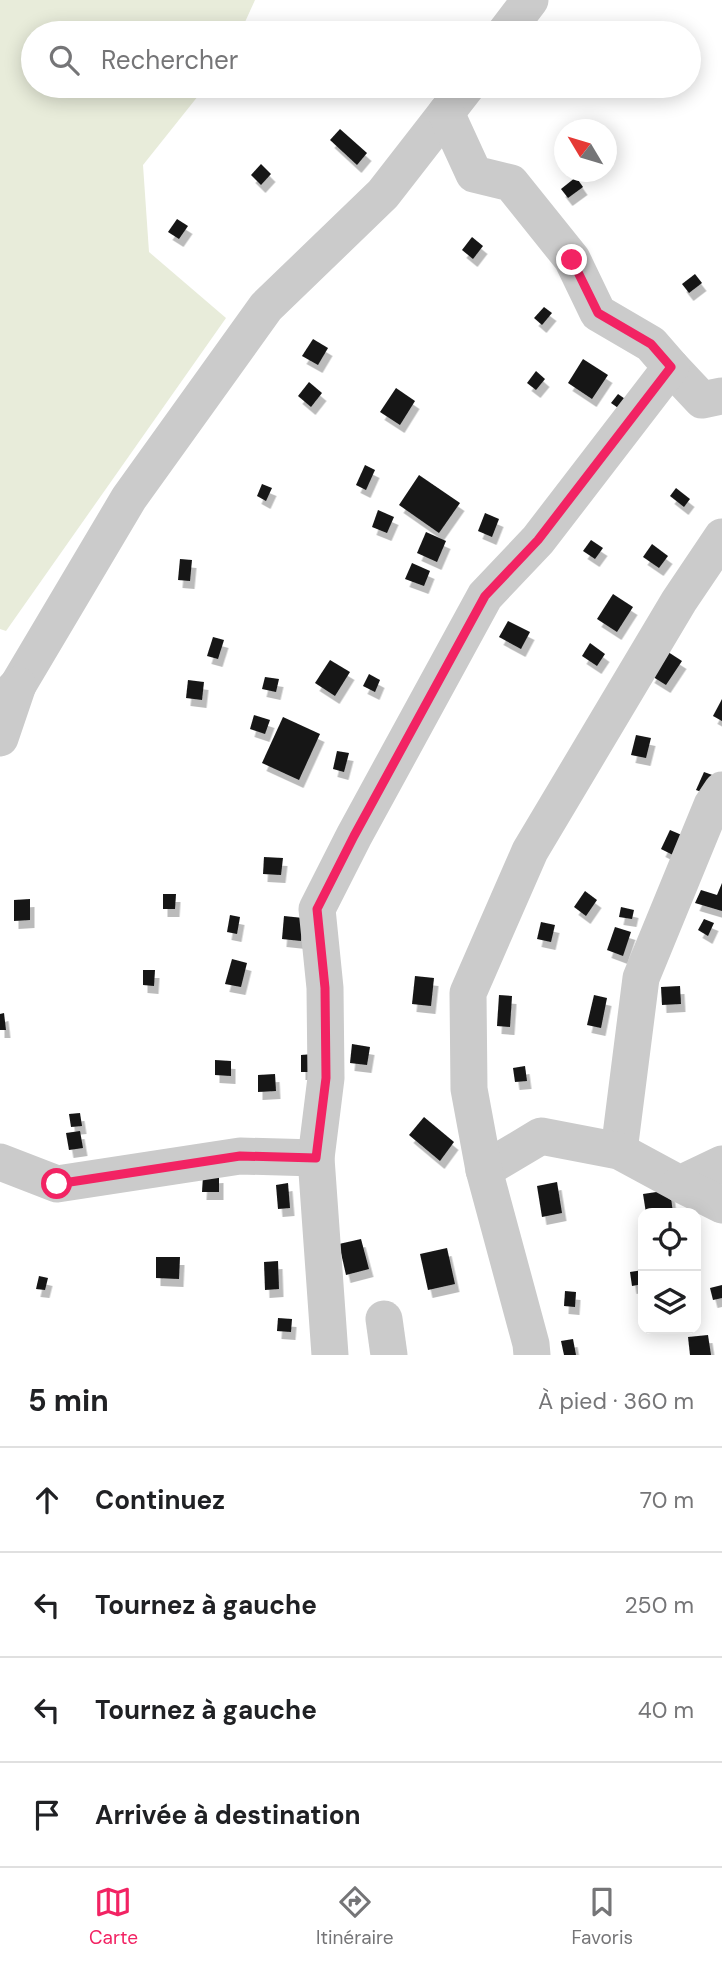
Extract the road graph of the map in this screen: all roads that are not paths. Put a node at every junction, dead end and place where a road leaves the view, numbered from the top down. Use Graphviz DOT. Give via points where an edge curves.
graph roads {
  1 [pos="530,0"];
  2 [pos="514,21"];
  3 [pos="457,100"];
  4 [pos="671,367"];
  5 [pos="722,396"];
  6 [pos="722,537"];
  7 [pos="9,694"];
  8 [pos="0,738"];
  9 [pos="722,790"];
  10 [pos="619,1151"];
  11 [pos="316,1158"];
  12 [pos="0,1163"];
  13 [pos="722,1164"];
  14 [pos="484,1170"];
  15 [pos="680,1184"];
  16 [pos="722,1205"];
  17 [pos="384,1319"];
  18 [pos="330,1355"];
  19 [pos="389,1355"];
  20 [pos="532,1355"];
  1 -- 2 [label="street"];
  3 -- 4 [label="street" via="474,174 512,183 572,260 598,313 651,344"];
  3 -- 7 [label="street" via="383,194 266,307 129,498"];
  4 -- 5 [label="street" via="702,400"];
  4 -- 11 [label="street" via="538,540 485,596 317,909 325,988 326,1078"];
  6 -- 14 [label="street" via="530,851 468,993 469,1089"];
  7 -- 8 [label="street"];
  9 -- 10 [label="street" via="642,978"];
  10 -- 14 [label="street" via="541,1136"];
  10 -- 15 [label="street"];
  11 -- 12 [label="street" via="240,1156 57,1184"];
  11 -- 18 [label="street"];
  13 -- 15 [label="street"];
  14 -- 20 [label="street"];
  15 -- 16 [label="street"];
  17 -- 19 [label="street"];
}
